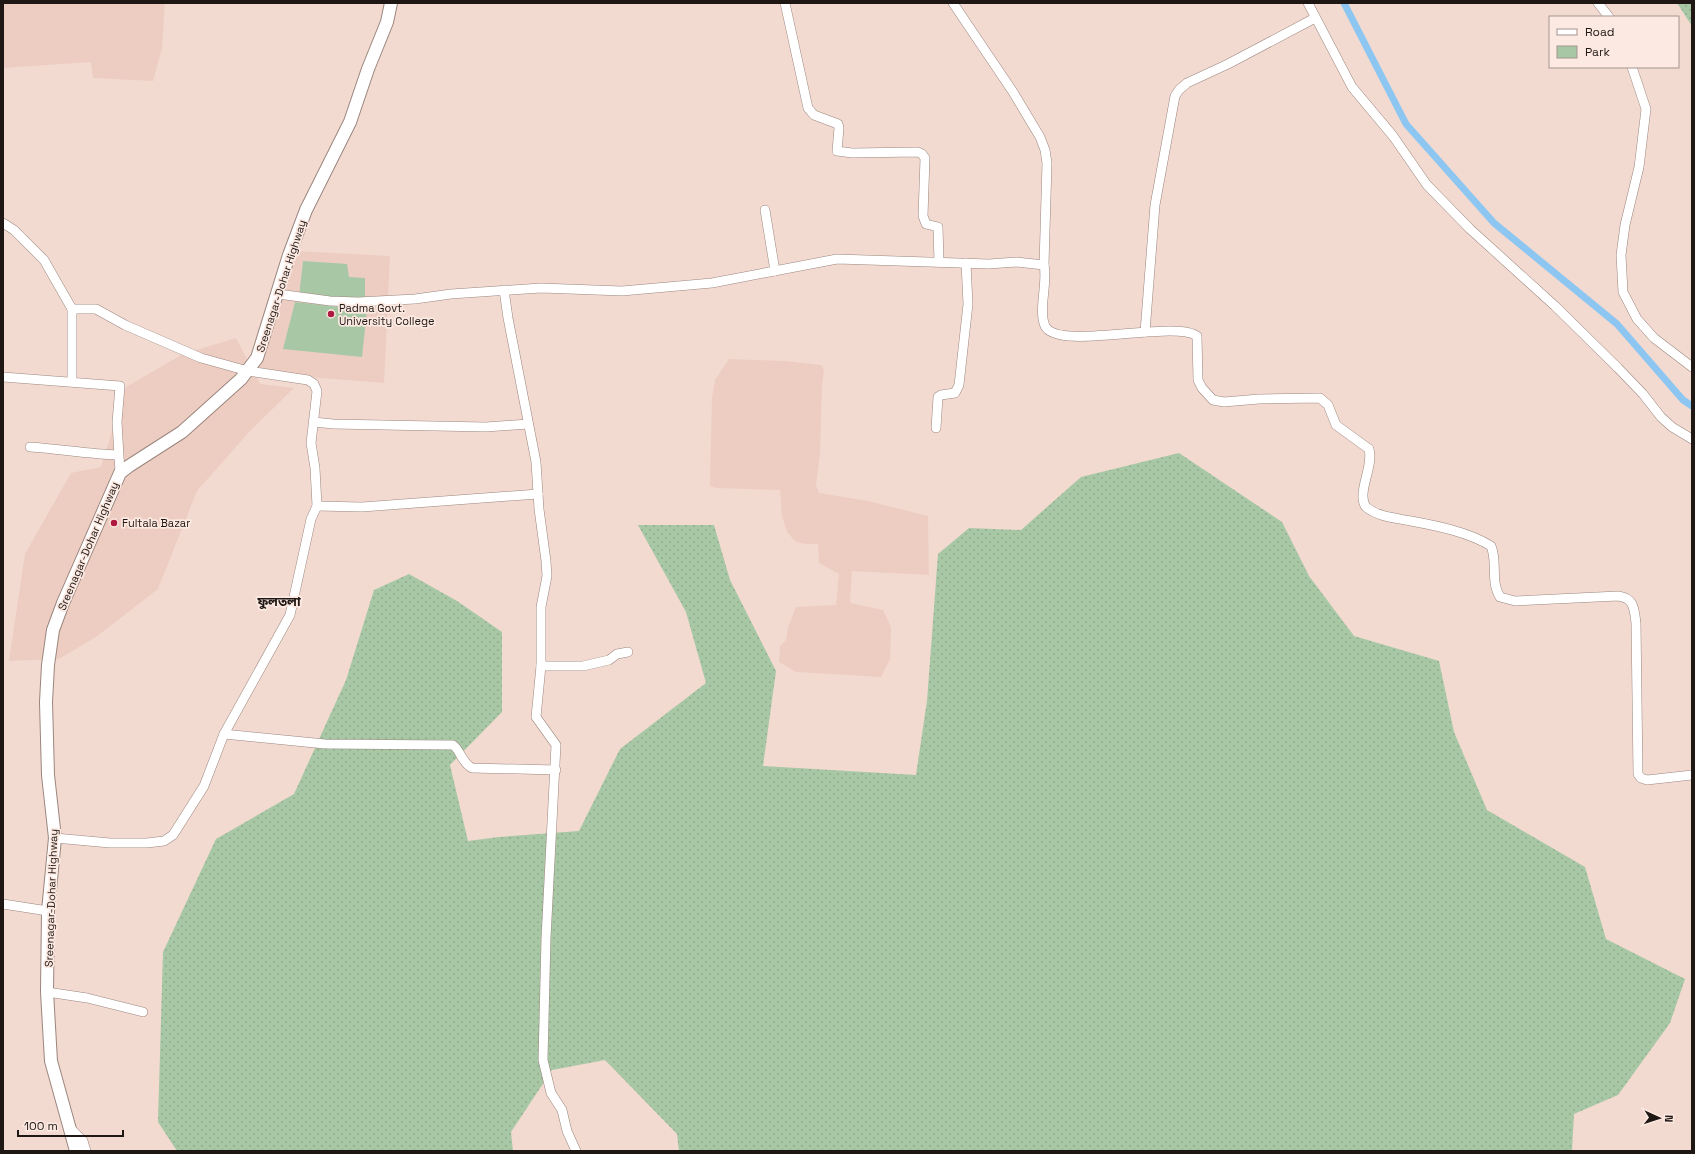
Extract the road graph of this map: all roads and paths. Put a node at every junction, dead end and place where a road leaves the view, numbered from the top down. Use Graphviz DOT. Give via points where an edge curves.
graph roads {
  1 [pos="391,3"];
  2 [pos="785,3"];
  3 [pos="953,3"];
  4 [pos="1308,3"];
  5 [pos="1598,3"];
  6 [pos="1608,16"];
  7 [pos="1315,18"];
  8 [pos="1632,68"];
  9 [pos="765,210"];
  10 [pos="3,222"];
  11 [pos="939,262"];
  12 [pos="966,263"];
  13 [pos="1044,265"];
  14 [pos="776,271"];
  15 [pos="504,290"];
  16 [pos="278,294"];
  17 [pos="72,309"];
  18 [pos="1145,332"];
  19 [pos="1692,367"];
  20 [pos="248,371"];
  21 [pos="3,377"];
  22 [pos="72,382"];
  23 [pos="314,422"];
  24 [pos="528,424"];
  25 [pos="936,428"];
  26 [pos="1692,440"];
  27 [pos="30,447"];
  28 [pos="118,455"];
  29 [pos="120,473"];
  30 [pos="538,494"];
  31 [pos="317,506"];
  32 [pos="628,652"];
  33 [pos="541,666"];
  34 [pos="224,734"];
  35 [pos="556,770"];
  36 [pos="1692,775"];
  37 [pos="55,838"];
  38 [pos="3,904"];
  39 [pos="48,911"];
  40 [pos="47,992"];
  41 [pos="143,1012"];
  42 [pos="68,1126"];
  43 [pos="76,1151"];
  44 [pos="86,1151"];
  45 [pos="576,1151"];
  1 -- 16 [label="main road, Sreenagar-Dohar Highway" via="385,28 350,122 303,216"];
  2 -- 11 [label="street" via="808,108 814,116 838,124 837,151 918,152 925,158 923,216 926,224 938,227"];
  3 -- 13 [label="street" via="1013,92 1045,150 1047,163"];
  4 -- 7 [label="street"];
  5 -- 6 [label="street"];
  7 -- 18 [label="street" via="1186,83 1178,90 1155,205"];
  7 -- 26 [label="street" via="1352,87 1393,136 1427,185 1475,234 1555,306 1618,368 1672,428"];
  8 -- 19 [label="street" via="1646,109 1621,255 1623,292 1637,319"];
  9 -- 14 [label="street"];
  10 -- 17 [label="street" via="44,260"];
  11 -- 12 [label="street"];
  11 -- 14 [label="street" via="837,259"];
  12 -- 13 [label="street" via="1016,262"];
  12 -- 25 [label="street" via="968,304 959,386 955,393 938,397"];
  13 -- 18 [label="street" via="1044,323 1050,331 1072,336"];
  14 -- 15 [label="street" via="712,283 622,291 541,288"];
  15 -- 16 [label="street" via="358,302"];
  15 -- 24 [label="street"];
  16 -- 20 [label="main road, Sreenagar-Dohar Highway" via="257,358"];
  17 -- 20 [label="street" via="96,309 124,325 201,358"];
  17 -- 22 [label="street"];
  18 -- 36 [label="street" via="1190,332 1197,336 1198,380 1214,400 1224,402 1320,398 1328,404 1336,425 1369,449 1369,468 1362,499 1366,507 1382,515 1472,537 1491,546 1495,558 1495,584 1500,597 1515,601 1618,596 1630,600 1636,623 1638,774 1641,778 1655,780"];
  20 -- 23 [label="street" via="308,380 314,384 317,391"];
  20 -- 29 [label="main road, Sreenagar-Dohar Highway" via="182,432"];
  21 -- 22 [label="street"];
  22 -- 28 [label="street" via="120,386"];
  23 -- 24 [label="street" via="486,426"];
  23 -- 31 [label="street" via="311,443"];
  24 -- 30 [label="street" via="536,462"];
  27 -- 28 [label="street"];
  28 -- 29 [label="street"];
  29 -- 37 [label="main road, Sreenagar-Dohar Highway" via="62,603 53,630 46,702 48,776"];
  30 -- 31 [label="street" via="362,507"];
  30 -- 33 [label="street" via="547,576 540,607"];
  31 -- 34 [label="street" via="311,520 290,615"];
  32 -- 33 [label="street" via="583,666"];
  33 -- 35 [label="street" via="536,717 556,745"];
  34 -- 35 [label="street" via="325,744 453,745 472,768"];
  34 -- 37 [label="street" via="204,786 174,835 168,839 147,843 110,843"];
  35 -- 45 [label="street" via="547,916 543,1060 551,1093 562,1110 567,1131"];
  37 -- 39 [label="main road, Sreenagar-Dohar Highway"];
  38 -- 39 [label="street"];
  39 -- 40 [label="main road, Sreenagar-Dohar Highway"];
  40 -- 41 [label="street" via="94,999"];
  40 -- 42 [label="main road, Sreenagar-Dohar Highway" via="51,1061"];
  42 -- 43 [label="main road, Sreenagar-Dohar Highway"];
  42 -- 44 [label="street" via="83,1141"];
}
